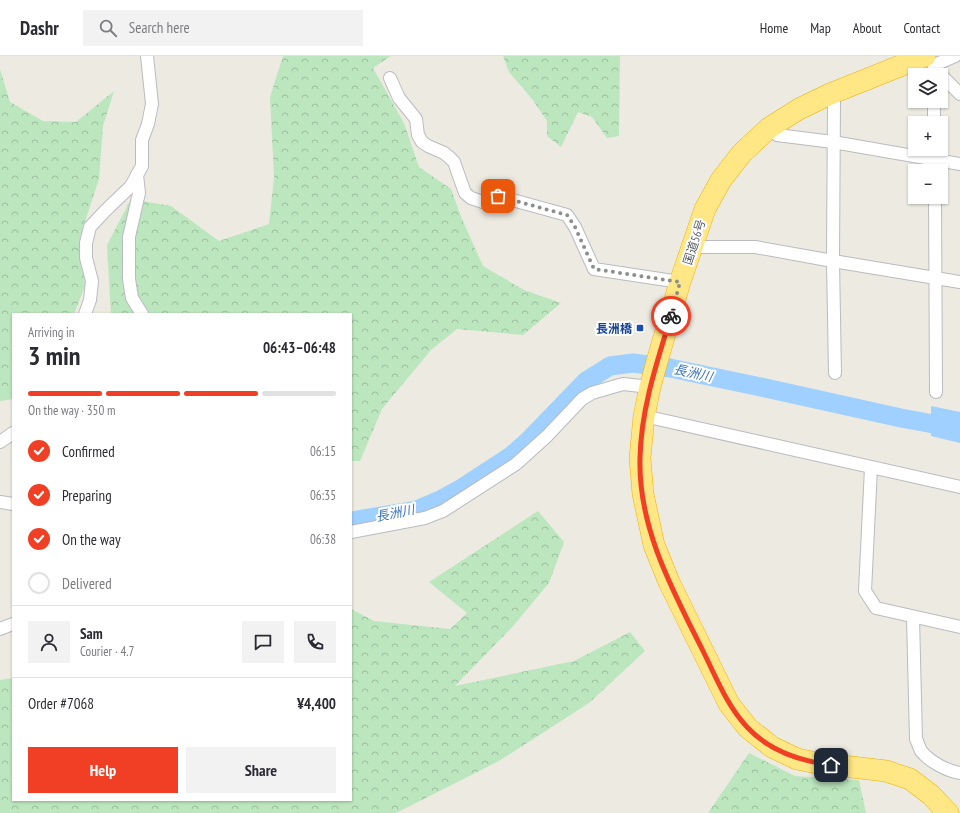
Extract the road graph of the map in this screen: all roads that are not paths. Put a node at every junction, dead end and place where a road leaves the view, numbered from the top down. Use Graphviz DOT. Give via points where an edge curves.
graph roads {
  1 [pos="147,56"];
  2 [pos="955,56"];
  3 [pos="933,68"];
  4 [pos="908,74"];
  5 [pos="390,78"];
  6 [pos="948,82"];
  7 [pos="830,94"];
  8 [pos="960,94"];
  9 [pos="769,128"];
  10 [pos="834,142"];
  11 [pos="935,160"];
  12 [pos="960,164"];
  13 [pos="137,175"];
  14 [pos="935,204"];
  15 [pos="692,247"];
  16 [pos="833,261"];
  17 [pos="936,278"];
  18 [pos="680,282"];
  19 [pos="960,282"];
  20 [pos="85,313"];
  21 [pos="141,313"];
  22 [pos="836,373"];
  23 [pos="651,383"];
  24 [pos="936,392"];
  25 [pos="644,416"];
  26 [pos="12,434"];
  27 [pos="0,442"];
  28 [pos="872,468"];
  29 [pos="960,487"];
  30 [pos="0,502"];
  31 [pos="12,504"];
  32 [pos="352,532"];
  33 [pos="913,617"];
  34 [pos="12,624"];
  35 [pos="960,628"];
  36 [pos="0,629"];
  37 [pos="960,773"];
  38 [pos="948,813"];
  1 -- 13 [label="street" via="152,104 142,140 142,166"];
  2 -- 3 [label="street"];
  4 -- 7 [label="highway, 国道56号"];
  5 -- 18 [label="street" via="399,98 416,119 418,135 422,142 444,153 454,162 465,193 471,198 483,202 498,196 567,215 594,269"];
  6 -- 8 [label="street"];
  7 -- 9 [label="highway, 国道56号" via="798,109"];
  7 -- 10 [label="street" via="834,99"];
  9 -- 10 [label="street" via="777,135"];
  9 -- 15 [label="highway, 国道56号" via="742,153 721,180 705,209"];
  10 -- 11 [label="street"];
  10 -- 16 [label="street"];
  11 -- 12 [label="street"];
  13 -- 20 [label="street" via="131,186 90,228 86,258 92,281"];
  13 -- 21 [label="street" via="140,192 129,237 129,279 132,298"];
  14 -- 17 [label="street"];
  15 -- 16 [label="street" via="755,247"];
  15 -- 18 [label="highway, 国道56号"];
  16 -- 17 [label="street"];
  16 -- 22 [label="street"];
  17 -- 19 [label="street"];
  17 -- 24 [label="street"];
  18 -- 23 [label="highway, 国道56号"];
  23 -- 25 [label="highway, 国道56号"];
  23 -- 32 [label="street" via="624,384 592,393 582,399 516,464 443,511 425,518"];
  25 -- 28 [label="street"];
  25 -- 38 [label="highway, 国道56号" via="640,458 643,494 654,545 669,582 729,704 748,728 772,747 797,759 886,771 910,779 931,794"];
  26 -- 27 [label="street"];
  28 -- 29 [label="street"];
  28 -- 33 [label="street" via="865,591 876,608"];
  30 -- 31 [label="street"];
  33 -- 35 [label="street"];
  33 -- 37 [label="street" via="916,739 921,750 931,760"];
  34 -- 36 [label="street"];
}
